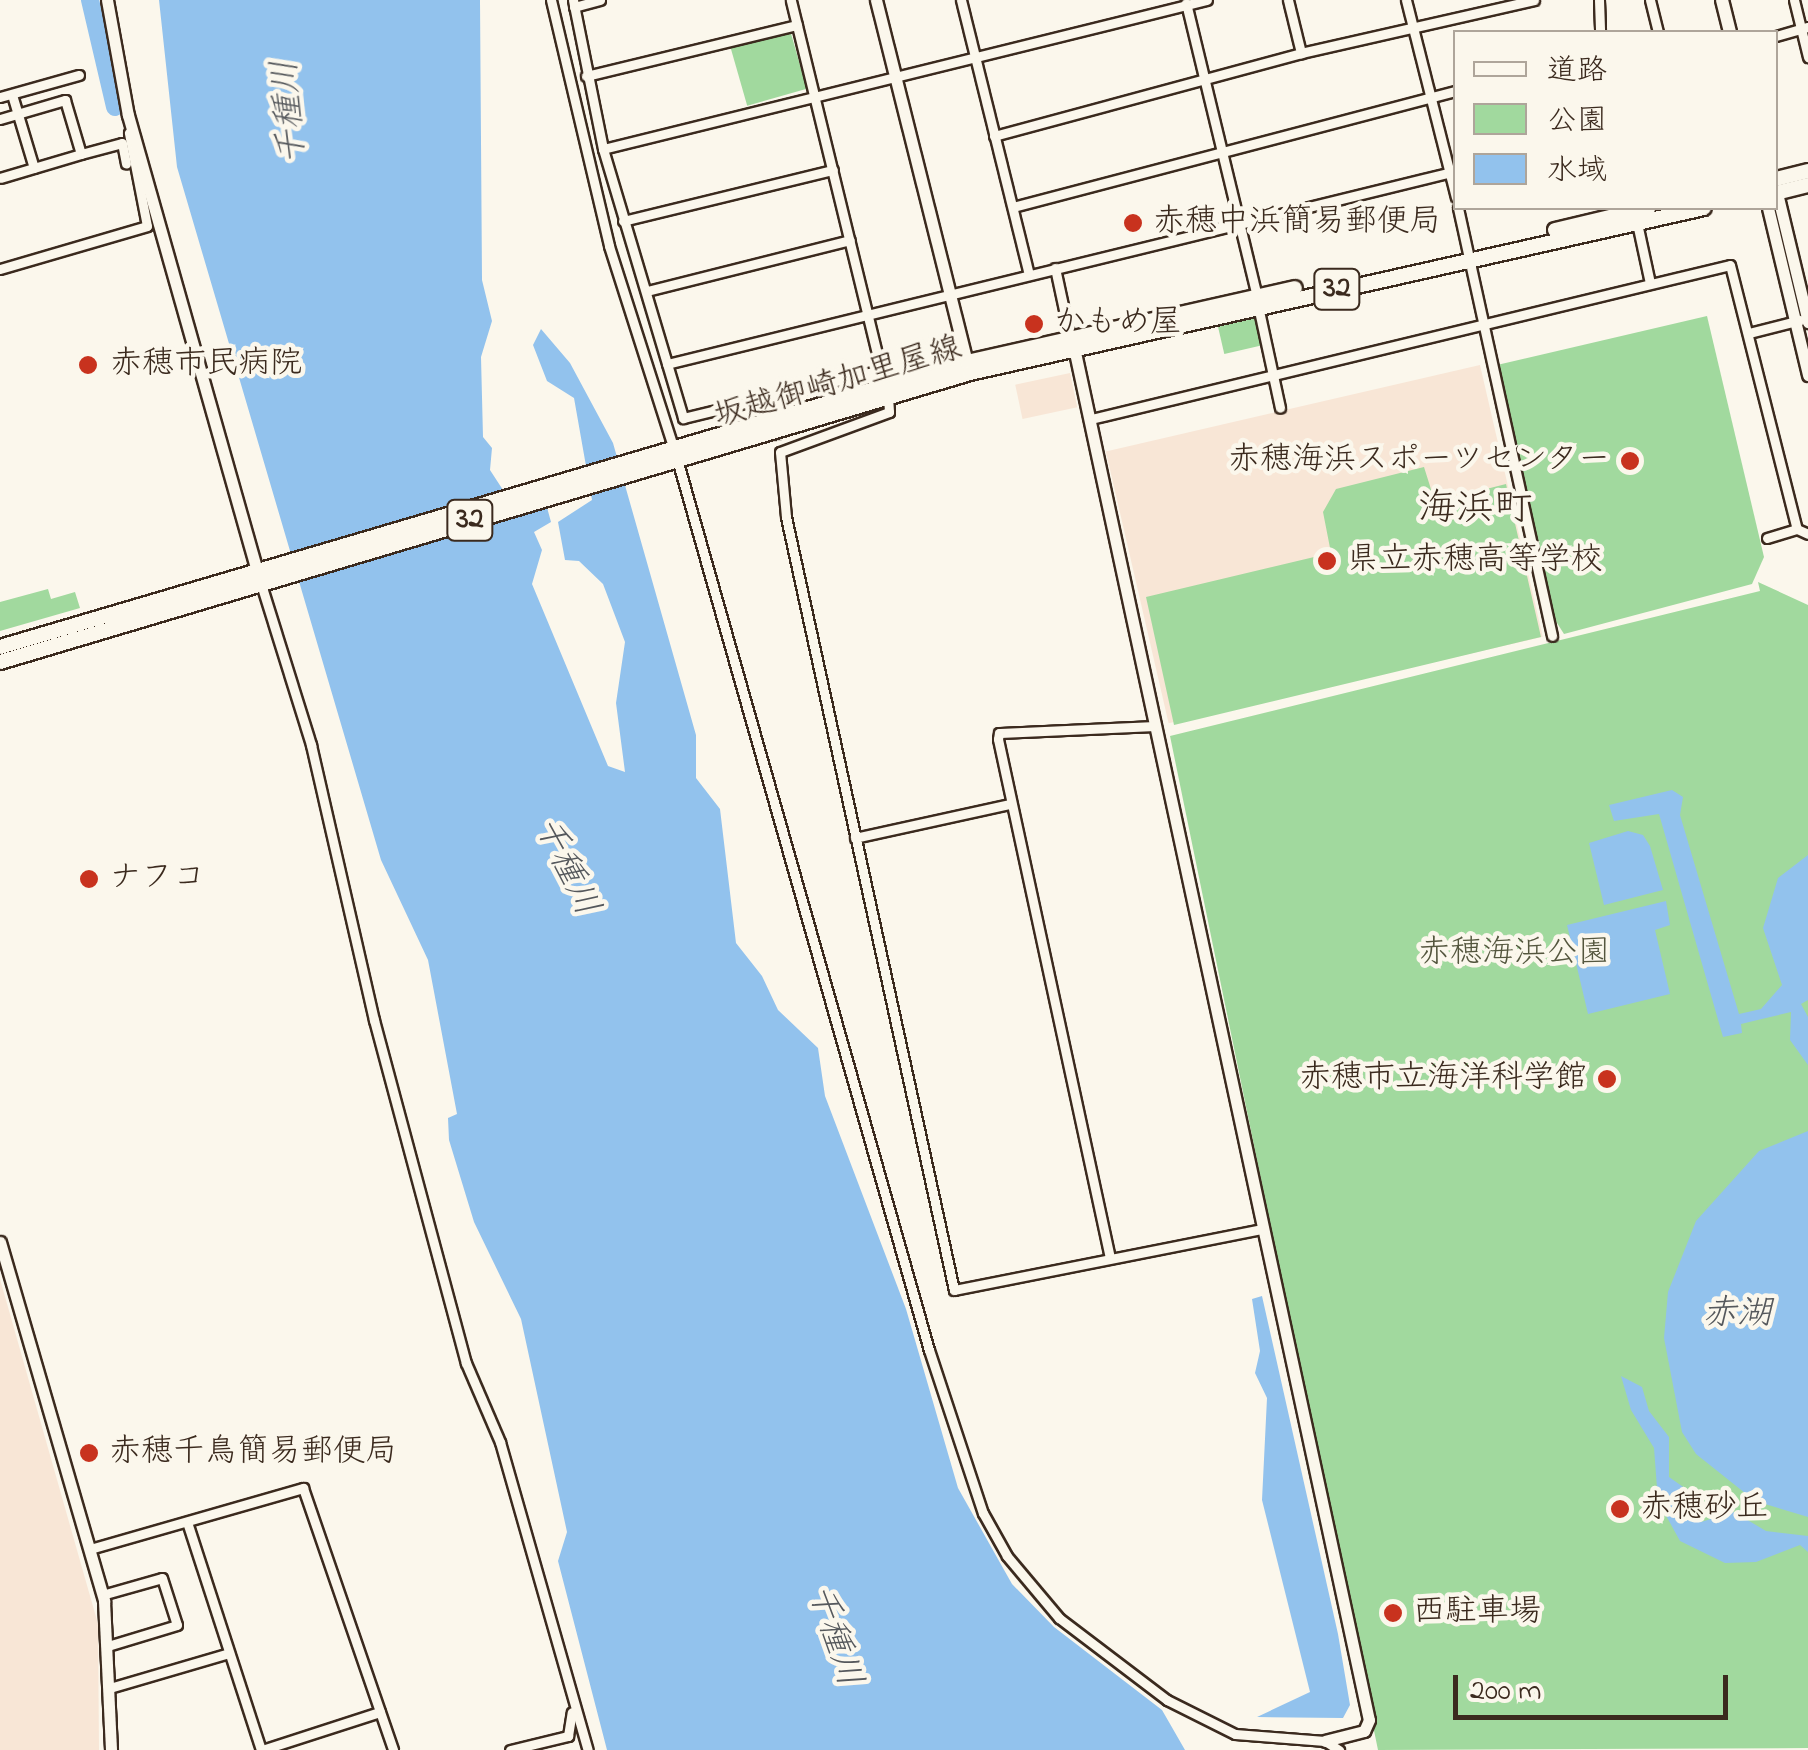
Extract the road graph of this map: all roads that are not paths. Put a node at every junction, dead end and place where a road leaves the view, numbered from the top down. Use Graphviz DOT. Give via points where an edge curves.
graph roads {
  1 [pos="107,0"];
  2 [pos="551,0"];
  3 [pos="600,0"];
  4 [pos="791,0"];
  5 [pos="876,0"];
  6 [pos="961,0"];
  7 [pos="1207,0"];
  8 [pos="1288,0"];
  9 [pos="1406,0"];
  10 [pos="1534,0"];
  11 [pos="1599,0"];
  12 [pos="1650,0"];
  13 [pos="1722,0"];
  14 [pos="1794,0"];
  15 [pos="573,3"];
  16 [pos="1186,3"];
  17 [pos="796,25"];
  18 [pos="1413,26"];
  19 [pos="1804,28"];
  20 [pos="1600,30"];
  21 [pos="1658,30"];
  22 [pos="1730,30"];
  23 [pos="1778,35"];
  24 [pos="1301,53"];
  25 [pos="1808,57"];
  26 [pos="976,58"];
  27 [pos="79,74"];
  28 [pos="586,76"];
  29 [pos="895,78"];
  30 [pos="1204,78"];
  31 [pos="1453,92"];
  32 [pos="815,96"];
  33 [pos="1432,96"];
  34 [pos="0,97"];
  35 [pos="13,98"];
  36 [pos="18,114"];
  37 [pos="128,115"];
  38 [pos="0,119"];
  39 [pos="994,136"];
  40 [pos="1222,148"];
  41 [pos="603,149"];
  42 [pos="81,154"];
  43 [pos="34,168"];
  44 [pos="833,170"];
  45 [pos="1453,172"];
  46 [pos="1808,172"];
  47 [pos="0,178"];
  48 [pos="1778,179"];
  49 [pos="1808,185"];
  50 [pos="138,190"];
  51 [pos="1778,192"];
  52 [pos="1778,201"];
  53 [pos="1012,207"];
  54 [pos="1459,210"];
  55 [pos="1671,210"];
  56 [pos="1769,210"];
  57 [pos="1638,212"];
  58 [pos="623,221"];
  59 [pos="1240,222"];
  60 [pos="850,240"];
  61 [pos="1470,255"];
  62 [pos="1055,268"];
  63 [pos="0,269"];
  64 [pos="1029,274"];
  65 [pos="1650,284"];
  66 [pos="646,291"];
  67 [pos="949,294"];
  68 [pos="1257,302"];
  69 [pos="870,314"];
  70 [pos="1805,320"];
  71 [pos="1483,324"];
  72 [pos="1749,333"];
  73 [pos="1074,344"];
  74 [pos="668,364"];
  75 [pos="968,368"];
  76 [pos="881,370"];
  77 [pos="1273,375"];
  78 [pos="1808,375"];
  79 [pos="886,392"];
  80 [pos="1280,408"];
  81 [pos="1091,419"];
  82 [pos="672,455"];
  83 [pos="1797,529"];
  84 [pos="1808,534"];
  85 [pos="1766,538"];
  86 [pos="264,575"];
  87 [pos="1552,636"];
  88 [pos="0,647"];
  89 [pos="0,662"];
  90 [pos="1156,726"];
  91 [pos="1010,804"];
  92 [pos="856,838"];
  93 [pos="1264,1228"];
  94 [pos="0,1242"];
  95 [pos="1110,1258"];
  96 [pos="187,1522"];
  97 [pos="90,1549"];
  98 [pos="102,1595"];
  99 [pos="110,1646"];
  100 [pos="229,1653"];
  101 [pos="563,1670"];
  102 [pos="112,1688"];
  103 [pos="380,1712"];
  104 [pos="1326,1740"];
  105 [pos="111,1750"];
  106 [pos="262,1750"];
  107 [pos="392,1750"];
  108 [pos="510,1750"];
  109 [pos="588,1750"];
  110 [pos="1338,1750"];
  1 -- 37 [label="street"];
  2 -- 82 [label="street" via="589,175"];
  3 -- 15 [label="street"];
  4 -- 17 [label="street"];
  5 -- 29 [label="street"];
  6 -- 26 [label="street"];
  7 -- 16 [label="street"];
  8 -- 24 [label="street"];
  9 -- 18 [label="street"];
  10 -- 18 [label="street"];
  11 -- 20 [label="street"];
  12 -- 21 [label="street"];
  13 -- 22 [label="main road"];
  14 -- 19 [label="street"];
  15 -- 28 [label="street"];
  16 -- 26 [label="street"];
  16 -- 30 [label="street"];
  17 -- 28 [label="street"];
  17 -- 32 [label="street"];
  18 -- 24 [label="street"];
  18 -- 33 [label="street"];
  19 -- 23 [label="street"];
  19 -- 25 [label="street"];
  24 -- 30 [label="street"];
  26 -- 29 [label="street"];
  26 -- 39 [label="street"];
  27 -- 34 [label="street"];
  28 -- 41 [label="street"];
  29 -- 32 [label="street"];
  29 -- 67 [label="street"];
  30 -- 39 [label="street"];
  30 -- 40 [label="street"];
  31 -- 33 [label="street"];
  32 -- 41 [label="street"];
  32 -- 44 [label="street"];
  33 -- 40 [label="street"];
  33 -- 45 [label="street"];
  35 -- 36 [label="street"];
  36 -- 38 [label="street"];
  36 -- 42 [label="street" via="65,100"];
  36 -- 43 [label="street"];
  37 -- 50 [label="street"];
  37 -- 86 [label="street"];
  39 -- 53 [label="street"];
  40 -- 53 [label="street"];
  40 -- 59 [label="street"];
  41 -- 58 [label="street"];
  42 -- 43 [label="street"];
  42 -- 50 [label="street" via="122,144"];
  43 -- 47 [label="street"];
  44 -- 58 [label="street"];
  44 -- 60 [label="street"];
  45 -- 59 [label="street"];
  46 -- 48 [label="main road"];
  49 -- 51 [label="main road"];
  50 -- 63 [label="street" via="147,226"];
  52 -- 70 [label="street"];
  53 -- 64 [label="street"];
  54 -- 61 [label="street"];
  55 -- 57 [label="main road, 坂越御崎加里屋線 / 32"];
  56 -- 70 [label="street"];
  57 -- 61 [label="main road, 坂越御崎加里屋線 / 32"];
  57 -- 65 [label="street"];
  58 -- 66 [label="street"];
  59 -- 62 [label="street"];
  59 -- 68 [label="street"];
  60 -- 66 [label="street"];
  60 -- 69 [label="street"];
  61 -- 68 [label="main road, 坂越御崎加里屋線 / 32"];
  61 -- 71 [label="street"];
  62 -- 64 [label="street"];
  62 -- 73 [label="street"];
  64 -- 67 [label="street"];
  65 -- 71 [label="street"];
  65 -- 72 [label="street" via="1730,266"];
  66 -- 74 [label="street"];
  67 -- 69 [label="street"];
  67 -- 75 [label="street"];
  68 -- 73 [label="main road, 坂越御崎加里屋線 / 32"];
  68 -- 77 [label="street"];
  69 -- 74 [label="street"];
  69 -- 76 [label="street"];
  70 -- 72 [label="street"];
  70 -- 78 [label="street"];
  71 -- 77 [label="street"];
  71 -- 87 [label="street"];
  72 -- 83 [label="street"];
  73 -- 75 [label="main road, 坂越御崎加里屋線 / 32"];
  73 -- 81 [label="street"];
  74 -- 76 [label="street" via="684,418"];
  75 -- 79 [label="main road, 坂越御崎加里屋線 / 32"];
  76 -- 79 [label="street"];
  77 -- 80 [label="street"];
  77 -- 81 [label="street"];
  79 -- 82 [label="main road, 坂越御崎加里屋線 / 32"];
  79 -- 92 [label="street" via="889,412 780,452 786,517"];
  81 -- 90 [label="street"];
  82 -- 86 [label="main road, 坂越御崎加里屋線 / 32"];
  82 -- 104 [label="street" via="982,1513 1059,1618 1196,1718 1234,1734"];
  83 -- 84 [label="street"];
  83 -- 85 [label="street"];
  86 -- 88 [label="main road, 坂越御崎加里屋線 / 32"];
  86 -- 89 [label="main road, 坂越御崎加里屋線 / 32"];
  86 -- 101 [label="street" via="466,1363 500,1442"];
  90 -- 91 [label="street" via="1000,733"];
  90 -- 93 [label="street" via="1205,981"];
  91 -- 92 [label="street"];
  91 -- 95 [label="street"];
  92 -- 95 [label="street" via="954,1290"];
  93 -- 95 [label="street"];
  93 -- 104 [label="street" via="1368,1720 1364,1730"];
  94 -- 97 [label="street"];
  96 -- 97 [label="street"];
  96 -- 100 [label="street"];
  96 -- 103 [label="street" via="302,1488"];
  97 -- 98 [label="street"];
  98 -- 99 [label="street"];
  98 -- 99 [label="street" via="162,1578 177,1625"];
  99 -- 102 [label="street"];
  100 -- 102 [label="street"];
  100 -- 106 [label="street"];
  101 -- 108 [label="street" via="573,1720 568,1736"];
  101 -- 109 [label="street"];
  102 -- 105 [label="street"];
  103 -- 106 [label="street"];
  103 -- 107 [label="street"];
  104 -- 110 [label="street"];
}
